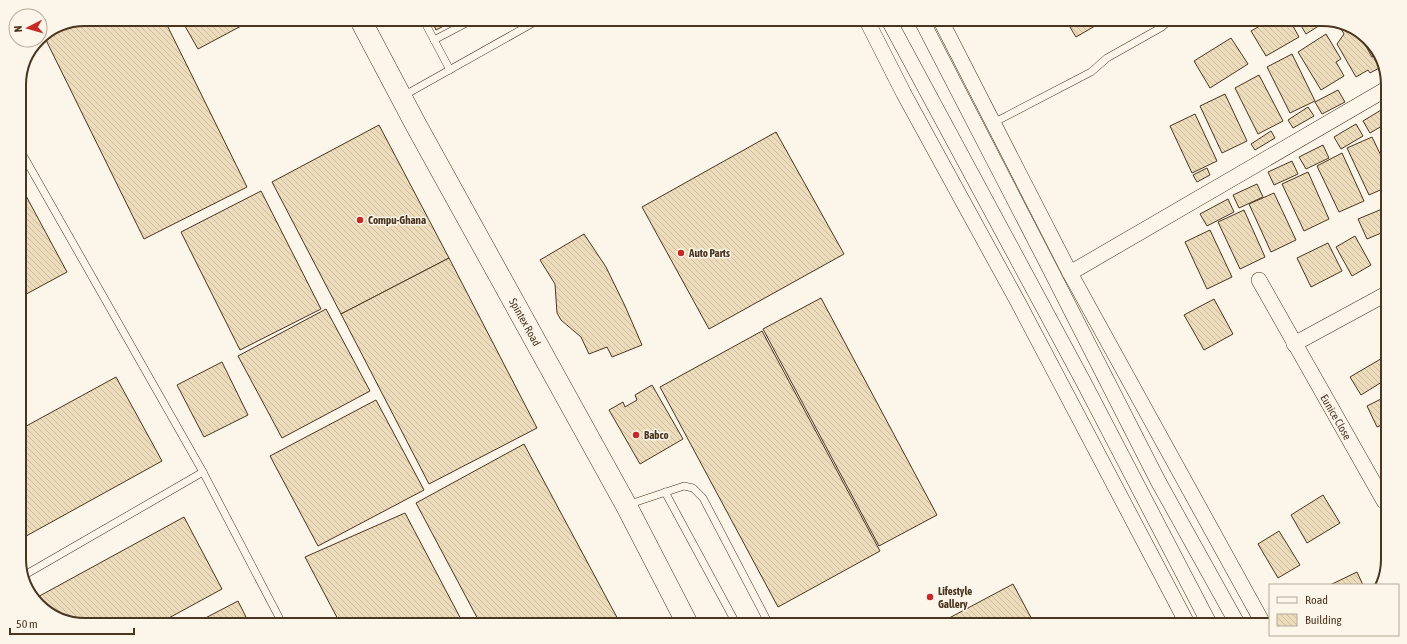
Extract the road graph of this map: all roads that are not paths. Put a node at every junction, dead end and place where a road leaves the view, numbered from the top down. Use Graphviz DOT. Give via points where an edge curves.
graph roads {
  1 [pos="364,26"];
  2 [pos="427,26"];
  3 [pos="461,26"];
  4 [pos="528,26"];
  5 [pos="870,26"];
  6 [pos="892,26"];
  7 [pos="925,26"];
  8 [pos="944,26"];
  9 [pos="1163,26"];
  10 [pos="434,40"];
  11 [pos="450,70"];
  12 [pos="1381,92"];
  13 [pos="401,97"];
  14 [pos="993,123"];
  15 [pos="26,160"];
  16 [pos="1070,273"];
  17 [pos="1259,280"];
  18 [pos="1381,297"];
  19 [pos="1294,344"];
  20 [pos="203,472"];
  21 [pos="666,492"];
  22 [pos="1381,492"];
  23 [pos="626,505"];
  24 [pos="28,574"];
  25 [pos="279,618"];
  26 [pos="684,618"];
  27 [pos="733,618"];
  28 [pos="766,618"];
  29 [pos="1184,618"];
  30 [pos="1206,618"];
  31 [pos="1234,618"];
  32 [pos="1260,618"];
  1 -- 13 [label="main road, Spintex Road"];
  2 -- 10 [label="lane"];
  3 -- 10 [label="lane"];
  4 -- 11 [label="lane"];
  5 -- 29 [label="street"];
  6 -- 30 [label="street" via="1079,374"];
  7 -- 31 [label="street" via="1158,481"];
  8 -- 14 [label="street"];
  9 -- 14 [label="lane" via="1107,58 1091,72"];
  10 -- 11 [label="lane"];
  11 -- 13 [label="lane"];
  12 -- 16 [label="street"];
  13 -- 23 [label="main road, Spintex Road"];
  14 -- 16 [label="street"];
  15 -- 20 [label="lane"];
  16 -- 32 [label="street"];
  17 -- 19 [label="street, Eunice Close"];
  18 -- 19 [label="street"];
  19 -- 22 [label="street, Eunice Close"];
  20 -- 24 [label="lane"];
  20 -- 25 [label="lane"];
  21 -- 23 [label="lane"];
  21 -- 27 [label="lane"];
  21 -- 28 [label="lane" via="684,486 693,488 703,498"];
  23 -- 26 [label="main road, Spintex Road"];
}
